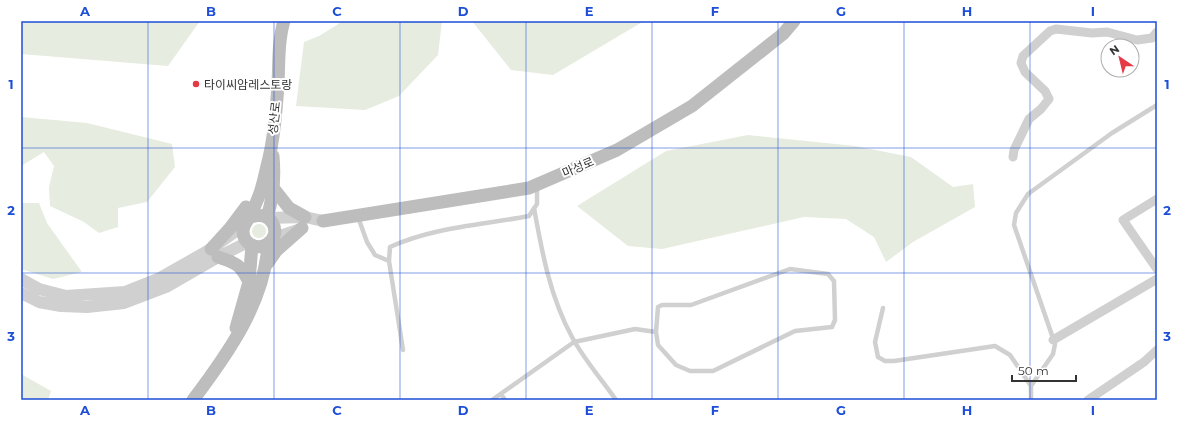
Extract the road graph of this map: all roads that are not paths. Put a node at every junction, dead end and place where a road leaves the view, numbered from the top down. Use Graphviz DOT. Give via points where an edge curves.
graph roads {
  1 [pos="284,21"];
  2 [pos="794,21"];
  3 [pos="1157,32"];
  4 [pos="1157,105"];
  5 [pos="272,144"];
  6 [pos="1013,157"];
  7 [pos="267,166"];
  8 [pos="537,184"];
  9 [pos="274,189"];
  10 [pos="1157,199"];
  11 [pos="534,208"];
  12 [pos="357,216"];
  13 [pos="268,218"];
  14 [pos="323,221"];
  15 [pos="246,222"];
  16 [pos="304,223"];
  17 [pos="271,241"];
  18 [pos="250,244"];
  19 [pos="214,253"];
  20 [pos="389,261"];
  21 [pos="265,267"];
  22 [pos="1157,269"];
  23 [pos="21,279"];
  24 [pos="1157,279"];
  25 [pos="248,282"];
  26 [pos="21,293"];
  27 [pos="883,308"];
  28 [pos="656,332"];
  29 [pos="1053,340"];
  30 [pos="232,342"];
  31 [pos="574,342"];
  32 [pos="403,350"];
  33 [pos="1157,350"];
  34 [pos="1032,386"];
  35 [pos="501,394"];
  36 [pos="193,400"];
  37 [pos="492,400"];
  38 [pos="505,400"];
  39 [pos="616,400"];
  40 [pos="1030,400"];
  41 [pos="1088,400"];
  1 -- 5 [label="main road, 성산로" via="280,32"];
  2 -- 8 [label="main road, 마성로" via="783,34 692,106 617,150"];
  3 -- 6 [label="street" via="1152,38 1137,40 1108,32 1050,31 1023,56 1021,63 1025,72 1045,91 1049,99 1029,119"];
  4 -- 29 [label="lane" via="1112,133 1028,194 1016,212 1014,225"];
  5 -- 7 [label="main road"];
  5 -- 9 [label="main road"];
  7 -- 15 [label="main road" via="260,193"];
  7 -- 19 [label="main road" via="243,212"];
  8 -- 11 [label="lane" via="537,204"];
  8 -- 12 [label="main road, 마성로" via="528,188"];
  9 -- 13 [label="main road"];
  9 -- 16 [label="main road"];
  10 -- 22 [label="street" via="1123,220"];
  11 -- 20 [label="lane" via="529,216 432,233 402,242 390,247"];
  11 -- 31 [label="lane" via="544,261 561,316"];
  12 -- 14 [label="main road, 마성로"];
  12 -- 20 [label="lane" via="375,255"];
  13 -- 15 [label="main road" via="255,215"];
  13 -- 16 [label="street"];
  13 -- 17 [label="main road" via="274,227"];
  14 -- 16 [label="street"];
  15 -- 18 [label="main road" via="244,238"];
  15 -- 19 [label="street"];
  16 -- 17 [label="street"];
  16 -- 21 [label="main road"];
  17 -- 18 [label="main road" via="257,247"];
  17 -- 21 [label="main road"];
  18 -- 19 [label="street"];
  18 -- 25 [label="main road"];
  19 -- 23 [label="street" via="125,292 66,296 39,289"];
  19 -- 25 [label="main road" via="238,265"];
  19 -- 26 [label="street" via="166,287 124,303 87,307 60,306 39,302"];
  20 -- 32 [label="lane"];
  21 -- 30 [label="main road" via="253,306"];
  24 -- 29 [label="street"];
  25 -- 30 [label="main road"];
  27 -- 34 [label="lane" via="875,342 878,357 885,361 995,346 1010,355"];
  28 -- 28 [label="lane" via="658,345 676,365 690,371 713,371 795,331 832,327 835,320 834,281 828,274 790,269 691,305 662,305 658,307"];
  28 -- 31 [label="lane" via="635,329"];
  29 -- 34 [label="lane" via="1053,354"];
  30 -- 36 [label="main road"];
  31 -- 35 [label="lane"];
  31 -- 39 [label="lane"];
  33 -- 41 [label="street" via="1144,362"];
  34 -- 40 [label="lane"];
  35 -- 37 [label="lane"];
  35 -- 38 [label="lane"];
}
